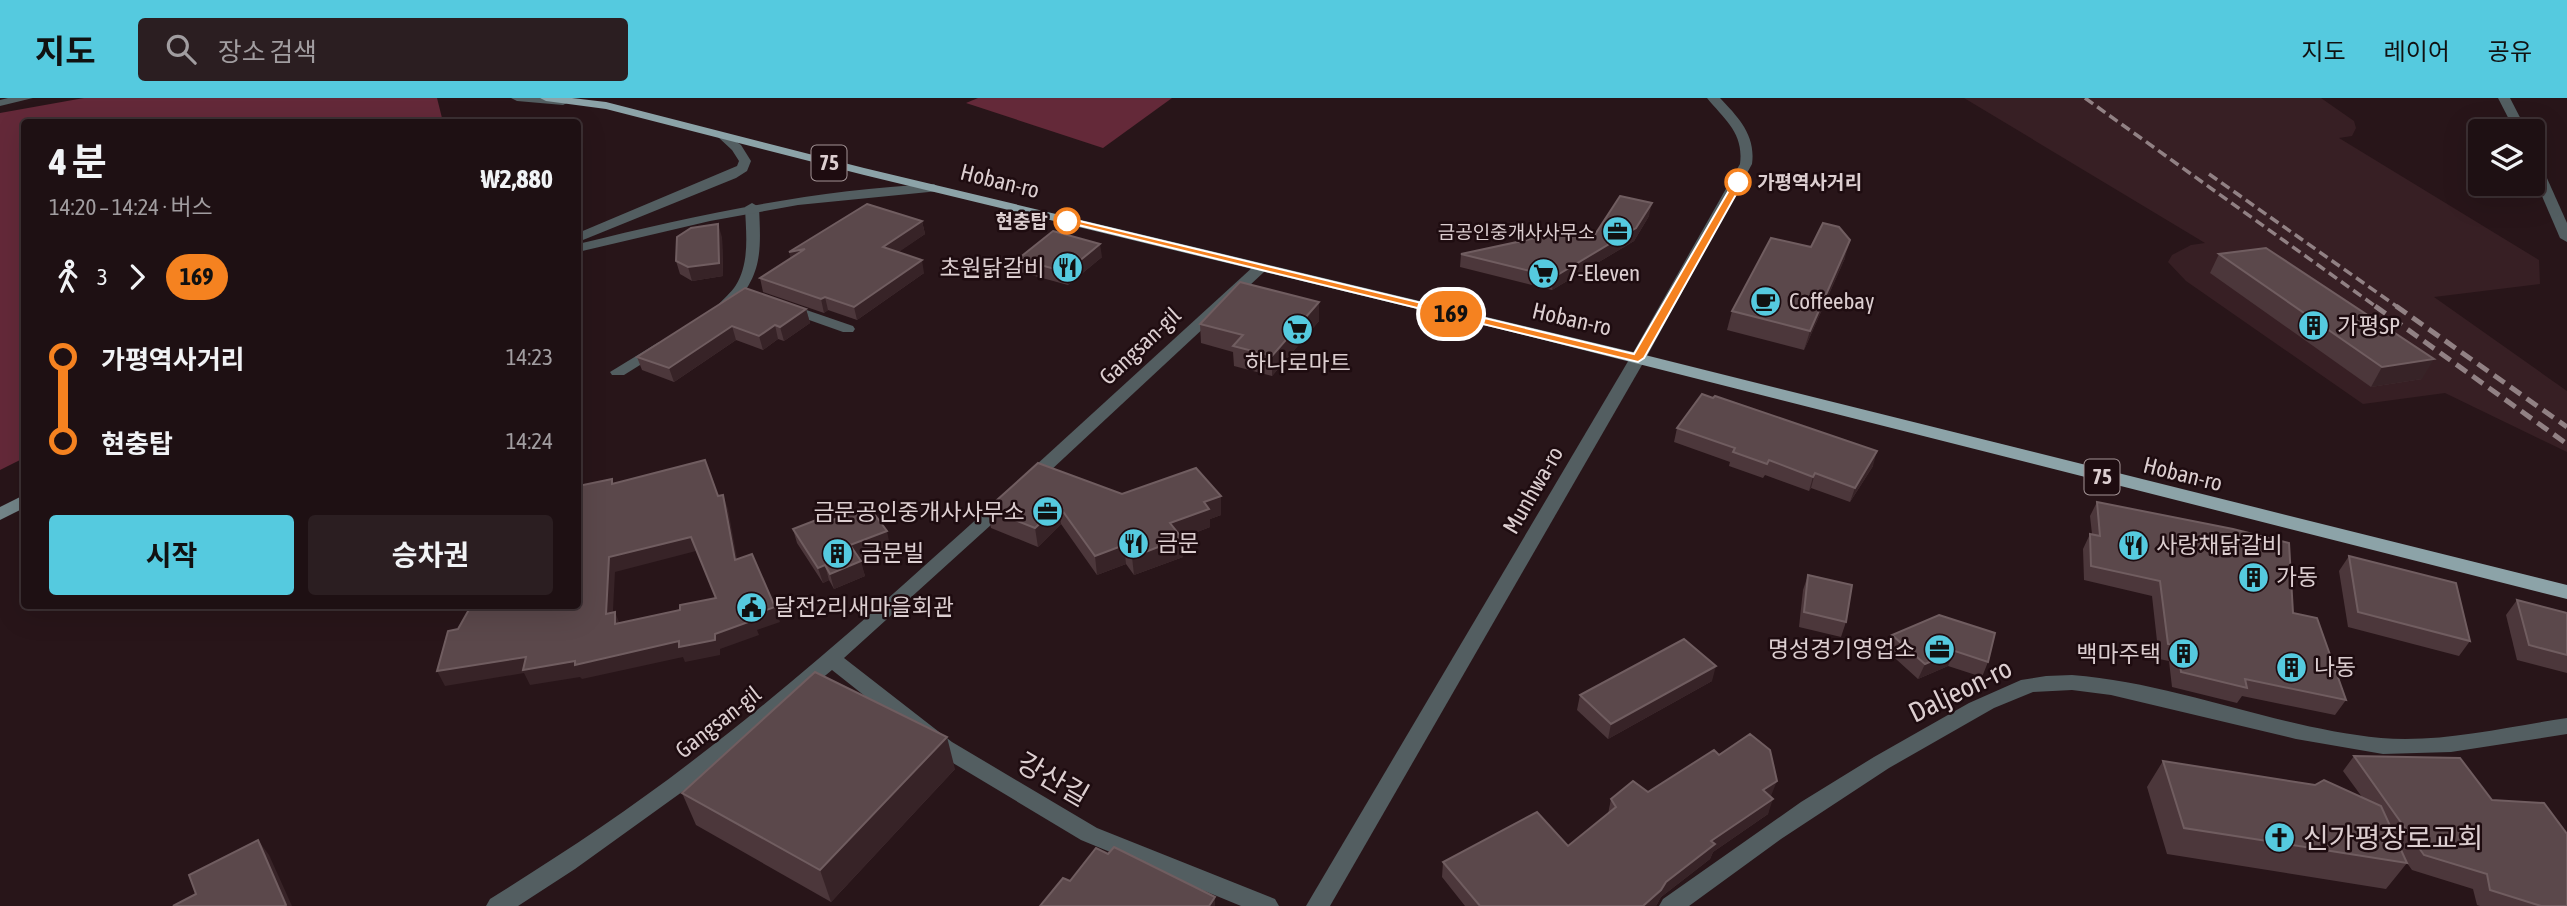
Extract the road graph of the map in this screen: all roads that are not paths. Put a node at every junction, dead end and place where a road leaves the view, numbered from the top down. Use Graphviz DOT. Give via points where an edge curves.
graph roads {
  1 [pos="27,98"];
  2 [pos="517,98"];
  3 [pos="546,98"];
  4 [pos="591,98"];
  5 [pos="1713,98"];
  6 [pos="2504,98"];
  7 [pos="563,102"];
  8 [pos="0,103"];
  9 [pos="606,106"];
  10 [pos="2515,119"];
  11 [pos="724,137"];
  12 [pos="934,188"];
  13 [pos="2545,188"];
  14 [pos="752,207"];
  15 [pos="581,236"];
  16 [pos="2567,238"];
  17 [pos="581,247"];
  18 [pos="1259,269"];
  19 [pos="775,303"];
  20 [pos="714,313"];
  21 [pos="848,329"];
  22 [pos="672,339"];
  23 [pos="1638,358"];
  24 [pos="618,372"];
  25 [pos="21,503"];
  26 [pos="0,514"];
  27 [pos="2567,592"];
  28 [pos="833,660"];
  29 [pos="2567,726"];
  30 [pos="498,906"];
  31 [pos="1267,906"];
  32 [pos="1318,906"];
  33 [pos="1671,906"];
  1 -- 8 [label="street"];
  2 -- 7 [label="street, Hoban-ro"];
  3 -- 7 [label="main road, Hoban-ro / 75"];
  4 -- 9 [label="main road, Hoban-ro / 75"];
  5 -- 23 [label="street, Munhwa-ro" via="1738,126 1749,149 1746,164"];
  6 -- 10 [label="street"];
  7 -- 9 [label="main road, Hoban-ro / 75"];
  9 -- 11 [label="main road, Hoban-ro / 75"];
  11 -- 12 [label="main road, Hoban-ro / 75"];
  11 -- 15 [label="street" via="745,161 732,176"];
  12 -- 14 [label="street" via="847,192"];
  12 -- 18 [label="main road, Hoban-ro / 75"];
  13 -- 16 [label="street"];
  14 -- 17 [label="street"];
  14 -- 20 [label="street" via="754,258 746,293"];
  18 -- 23 [label="main road, Hoban-ro / 75"];
  18 -- 28 [label="street, Gangsan-gil"];
  19 -- 21 [label="street"];
  22 -- 24 [label="street"];
  23 -- 27 [label="main road, Hoban-ro / 75"];
  23 -- 32 [label="street, Munhwa-ro"];
  25 -- 26 [label="main road"];
  28 -- 30 [label="street, Gangsan-gil" via="617,830"];
  28 -- 31 [label="street, 강산길" via="945,748 1077,827"];
  29 -- 33 [label="street, Daljeon-ro" via="2434,744 2382,746 2110,687 2067,682 2030,685 2008,692 1909,746 1724,865"];
}
